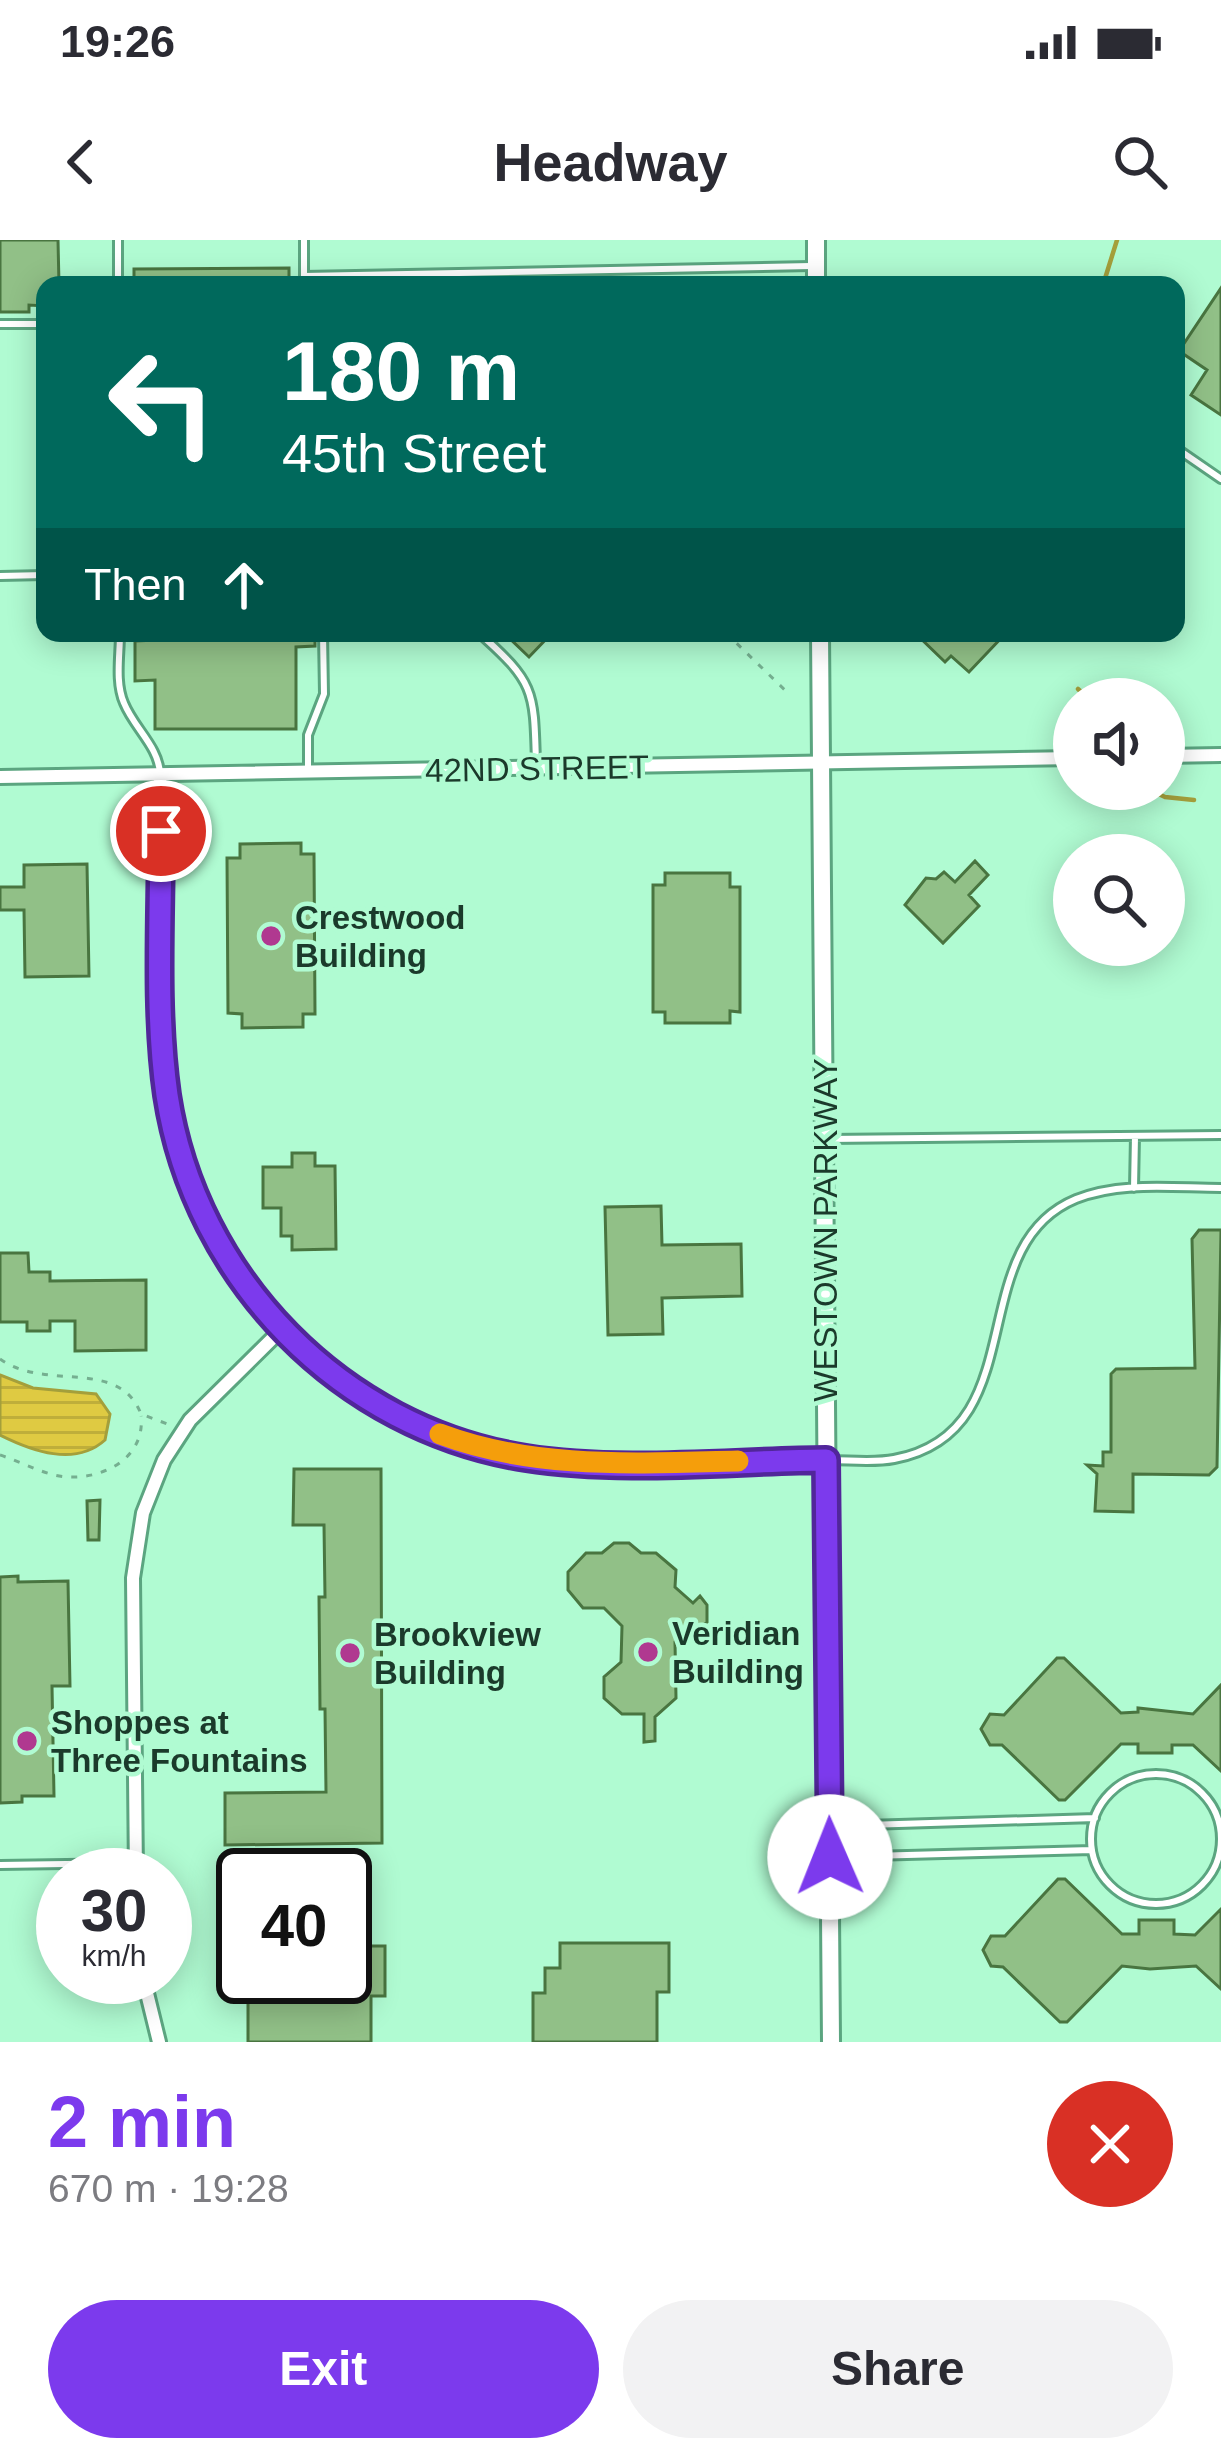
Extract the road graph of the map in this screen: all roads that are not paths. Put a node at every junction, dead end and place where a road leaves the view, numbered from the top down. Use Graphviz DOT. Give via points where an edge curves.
graph roads {
  1 [pos="118,240"];
  2 [pos="304,240"];
  3 [pos="816,240"];
  4 [pos="118,276"];
  5 [pos="304,276"];
  6 [pos="816,276"];
  7 [pos="36,324"];
  8 [pos="0,325"];
  9 [pos="1185,454"];
  10 [pos="1221,478"];
  11 [pos="0,575"];
  12 [pos="36,575"];
  13 [pos="120,642"];
  14 [pos="323,642"];
  15 [pos="488,642"];
  16 [pos="820,642"];
  17 [pos="1221,755"];
  18 [pos="1185,756"];
  19 [pos="1053,758"];
  20 [pos="822,763"];
  21 [pos="536,768"];
  22 [pos="308,772"];
  23 [pos="160,774"];
  24 [pos="0,777"];
  25 [pos="1221,1135"];
  26 [pos="1135,1136"];
  27 [pos="824,1138"];
  28 [pos="1134,1188"];
  29 [pos="1221,1188"];
  30 [pos="281,1330"];
  31 [pos="826,1460"];
  32 [pos="1095,1818"];
  33 [pos="829,1827"];
  34 [pos="1220,1828"];
  35 [pos="136,1848"];
  36 [pos="1092,1850"];
  37 [pos="1220,1856"];
  38 [pos="830,1857"];
  39 [pos="0,1865"];
  40 [pos="36,1866"];
  41 [pos="150,2004"];
  42 [pos="159,2042"];
  43 [pos="831,2042"];
  1 -- 4 [label="lane"];
  2 -- 5 [label="lane"];
  3 -- 6 [label="street"];
  7 -- 8 [label="lane"];
  9 -- 10 [label="lane"];
  11 -- 12 [label="lane"];
  13 -- 23 [label="lane" via="122,699"];
  14 -- 22 [label="lane" via="324,694 308,734"];
  15 -- 21 [label="lane" via="533,695"];
  16 -- 20 [label="street, WESTOWN PARKWAY"];
  17 -- 18 [label="street"];
  19 -- 20 [label="street, 42ND STREET"];
  20 -- 21 [label="street, 42ND STREET"];
  20 -- 27 [label="street, WESTOWN PARKWAY"];
  21 -- 22 [label="street, 42ND STREET"];
  22 -- 23 [label="street, 42ND STREET"];
  23 -- 24 [label="street, 42ND STREET"];
  23 -- 30 [label="street" via="163,1037 173,1124 223,1253"];
  25 -- 26 [label="lane"];
  26 -- 27 [label="lane"];
  26 -- 28 [label="lane"];
  27 -- 31 [label="street, WESTOWN PARKWAY"];
  28 -- 29 [label="lane"];
  28 -- 31 [label="lane" via="1079,1198 1033,1231 1003,1301 977,1401 955,1431 892,1459"];
  30 -- 31 [label="street" via="382,1408 493,1450 599,1462"];
  30 -- 35 [label="street" via="206,1402 152,1486 134,1560"];
  31 -- 33 [label="street, WESTOWN PARKWAY"];
  32 -- 33 [label="lane"];
  32 -- 34 [label="lane" via="1120,1785 1168,1775 1198,1790"];
  32 -- 36 [label="lane"];
  33 -- 38 [label="street, WESTOWN PARKWAY"];
  34 -- 37 [label="lane"];
  36 -- 37 [label="lane" via="1108,1882 1149,1904 1190,1894"];
  36 -- 38 [label="lane"];
  38 -- 43 [label="street, WESTOWN PARKWAY"];
  39 -- 40 [label="lane"];
  41 -- 42 [label="street"];
}
